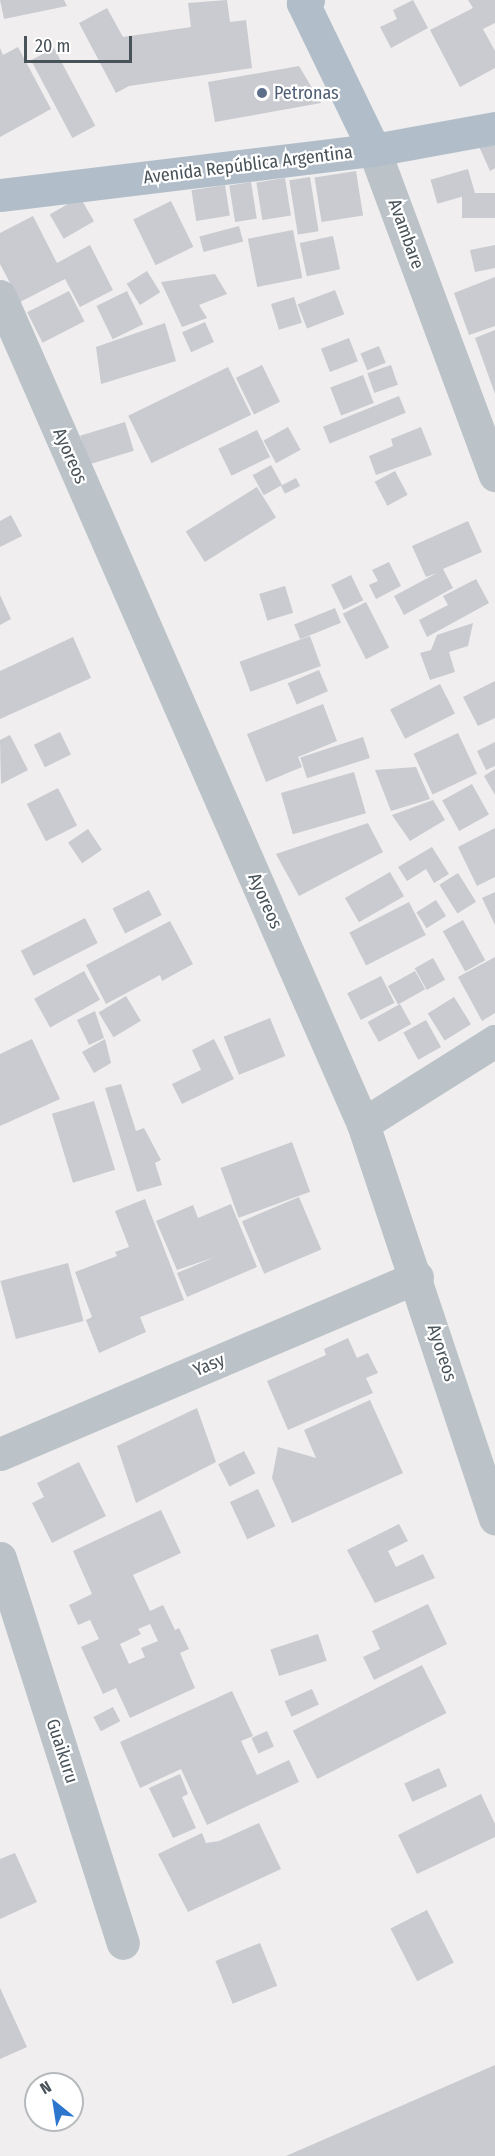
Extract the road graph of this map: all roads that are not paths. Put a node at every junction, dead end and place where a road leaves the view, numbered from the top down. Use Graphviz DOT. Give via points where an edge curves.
graph roads {
  1 [pos="304,1"];
  2 [pos="495,128"];
  3 [pos="374,150"];
  4 [pos="0,195"];
  5 [pos="0,296"];
  6 [pos="495,475"];
  7 [pos="495,1041"];
  8 [pos="363,1124"];
  9 [pos="417,1277"];
  10 [pos="0,1454"];
  11 [pos="495,1518"];
  12 [pos="0,1558"];
  13 [pos="123,1944"];
  1 -- 3 [label="main road, Avambare"];
  2 -- 3 [label="main road, Avenida República Argentina"];
  3 -- 4 [label="main road, Avenida República Argentina"];
  3 -- 6 [label="street, Avambare"];
  5 -- 8 [label="street, Ayoreos"];
  7 -- 8 [label="street"];
  8 -- 9 [label="street, Ayoreos"];
  9 -- 10 [label="street, Yasy"];
  9 -- 11 [label="street, Ayoreos"];
  12 -- 13 [label="street, Guaikuru"];
}
